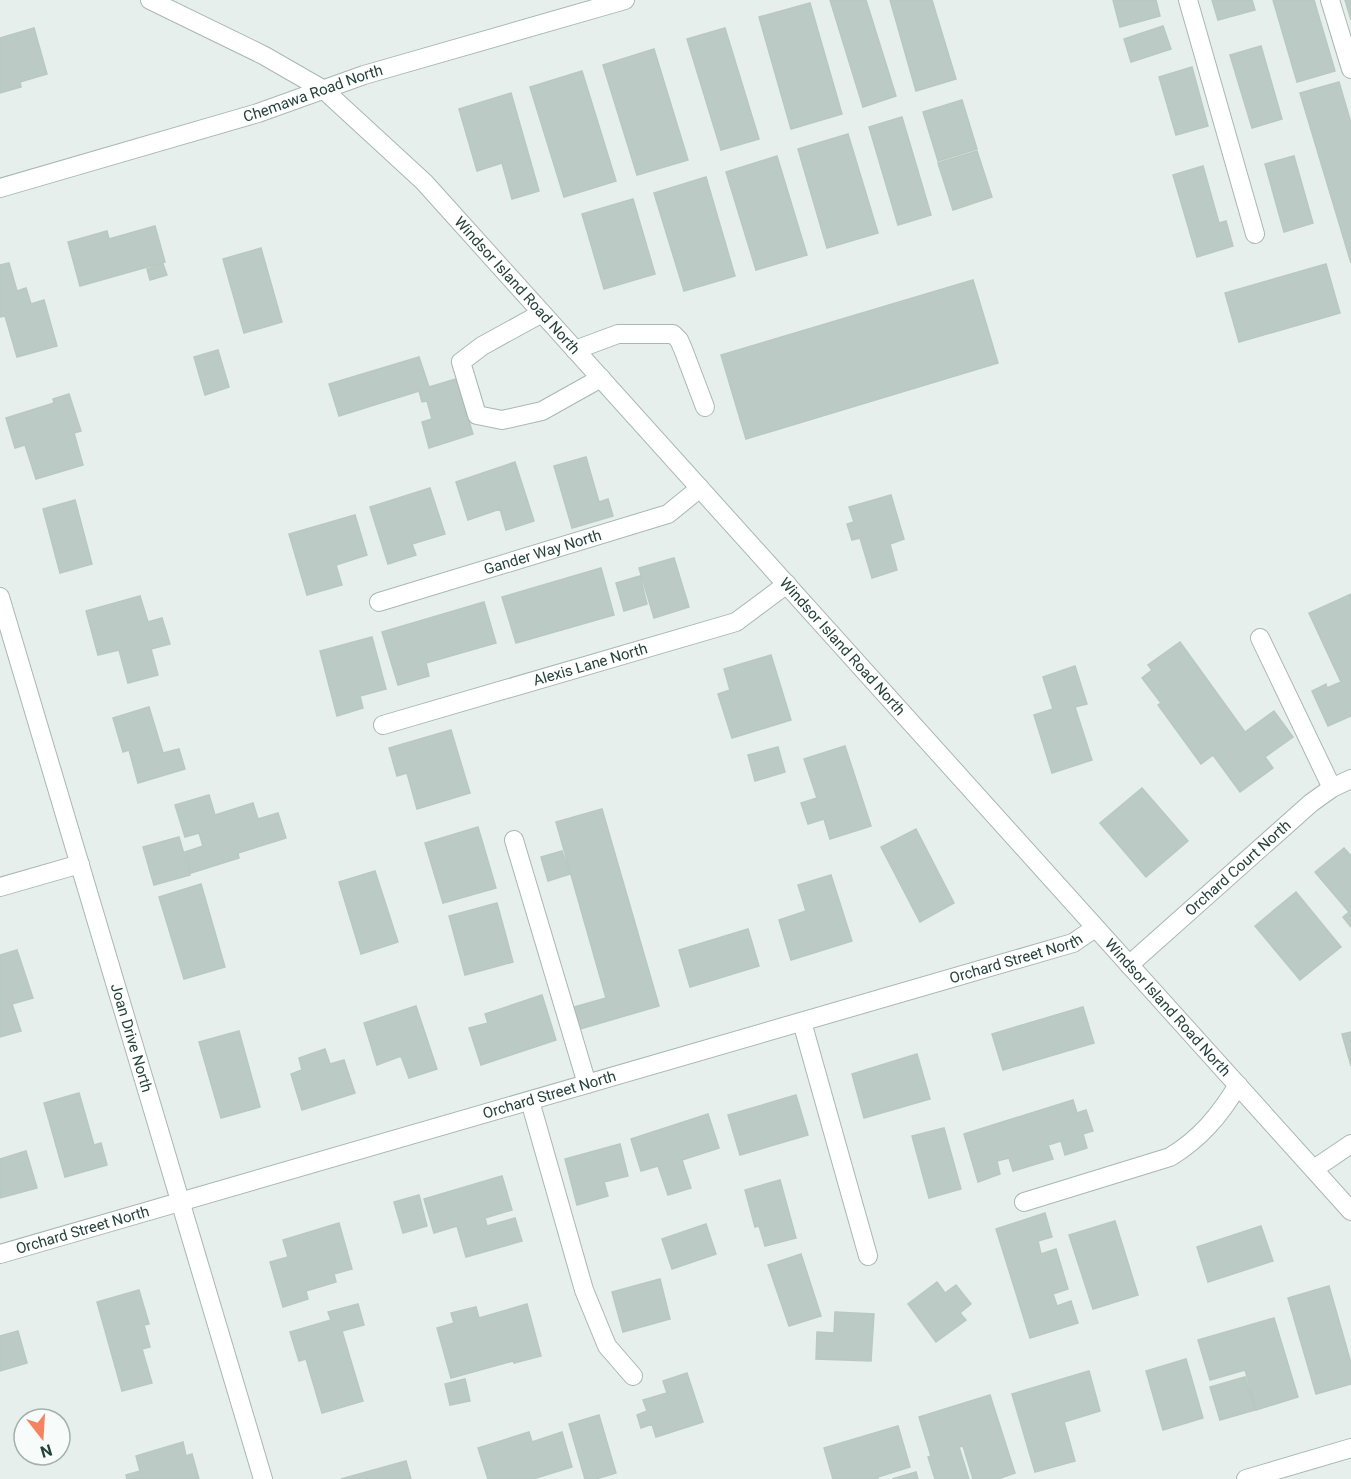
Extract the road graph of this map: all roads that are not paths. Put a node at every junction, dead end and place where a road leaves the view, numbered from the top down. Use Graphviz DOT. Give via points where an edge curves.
graph roads {
  1 [pos="150,0"];
  2 [pos="625,0"];
  3 [pos="1188,0"];
  4 [pos="1330,0"];
  5 [pos="1351,69"];
  6 [pos="324,90"];
  7 [pos="0,188"];
  8 [pos="1255,234"];
  9 [pos="542,313"];
  10 [pos="575,350"];
  11 [pos="601,378"];
  12 [pos="705,407"];
  13 [pos="700,488"];
  14 [pos="788,584"];
  15 [pos="0,597"];
  16 [pos="379,602"];
  17 [pos="3,616"];
  18 [pos="1260,638"];
  19 [pos="383,725"];
  20 [pos="1351,779"];
  21 [pos="1332,788"];
  22 [pos="514,840"];
  23 [pos="80,864"];
  24 [pos="0,887"];
  25 [pos="1095,928"];
  26 [pos="1129,965"];
  27 [pos="802,1022"];
  28 [pos="587,1084"];
  29 [pos="1238,1085"];
  30 [pos="530,1101"];
  31 [pos="1351,1144"];
  32 [pos="1314,1169"];
  33 [pos="181,1202"];
  34 [pos="1024,1202"];
  35 [pos="1351,1211"];
  36 [pos="0,1254"];
  37 [pos="868,1256"];
  38 [pos="633,1376"];
  39 [pos="1351,1449"];
  40 [pos="263,1479"];
  41 [pos="1246,1479"];
  1 -- 6 [label="street, Windsor Island Road North"];
  2 -- 6 [label="street, Chemawa Road North"];
  3 -- 8 [label="street"];
  4 -- 5 [label="street"];
  6 -- 7 [label="street, Chemawa Road North"];
  6 -- 9 [label="street, Windsor Island Road North" via="424,182"];
  9 -- 10 [label="street, Windsor Island Road North"];
  9 -- 11 [label="street" via="461,362 477,415 502,420 542,411"];
  10 -- 11 [label="street, Windsor Island Road North"];
  10 -- 12 [label="street" via="618,334 673,334 683,349"];
  11 -- 13 [label="street, Windsor Island Road North"];
  13 -- 14 [label="street, Windsor Island Road North"];
  13 -- 16 [label="street, Gander Way North" via="668,514"];
  14 -- 19 [label="street, Alexis Lane North" via="736,622"];
  14 -- 25 [label="street, Windsor Island Road North"];
  15 -- 17 [label="street, Joan Drive North"];
  17 -- 23 [label="street, Joan Drive North"];
  18 -- 21 [label="street"];
  20 -- 21 [label="street, Orchard Court North"];
  21 -- 26 [label="street, Orchard Court North"];
  22 -- 28 [label="street"];
  23 -- 24 [label="street"];
  23 -- 33 [label="street, Joan Drive North"];
  25 -- 26 [label="street, Windsor Island Road North"];
  25 -- 27 [label="street, Orchard Street North" via="1073,943"];
  26 -- 29 [label="street, Windsor Island Road North"];
  27 -- 28 [label="street, Orchard Street North"];
  27 -- 37 [label="street"];
  28 -- 30 [label="street, Orchard Street North"];
  29 -- 32 [label="street, Windsor Island Road North"];
  29 -- 34 [label="street" via="1204,1132 1170,1157"];
  30 -- 33 [label="street, Orchard Street North"];
  30 -- 38 [label="street" via="584,1290 607,1346"];
  31 -- 32 [label="street"];
  32 -- 35 [label="street, Windsor Island Road North"];
  33 -- 36 [label="street, Orchard Street North"];
  33 -- 40 [label="street, Joan Drive North"];
  39 -- 41 [label="street"];
}
